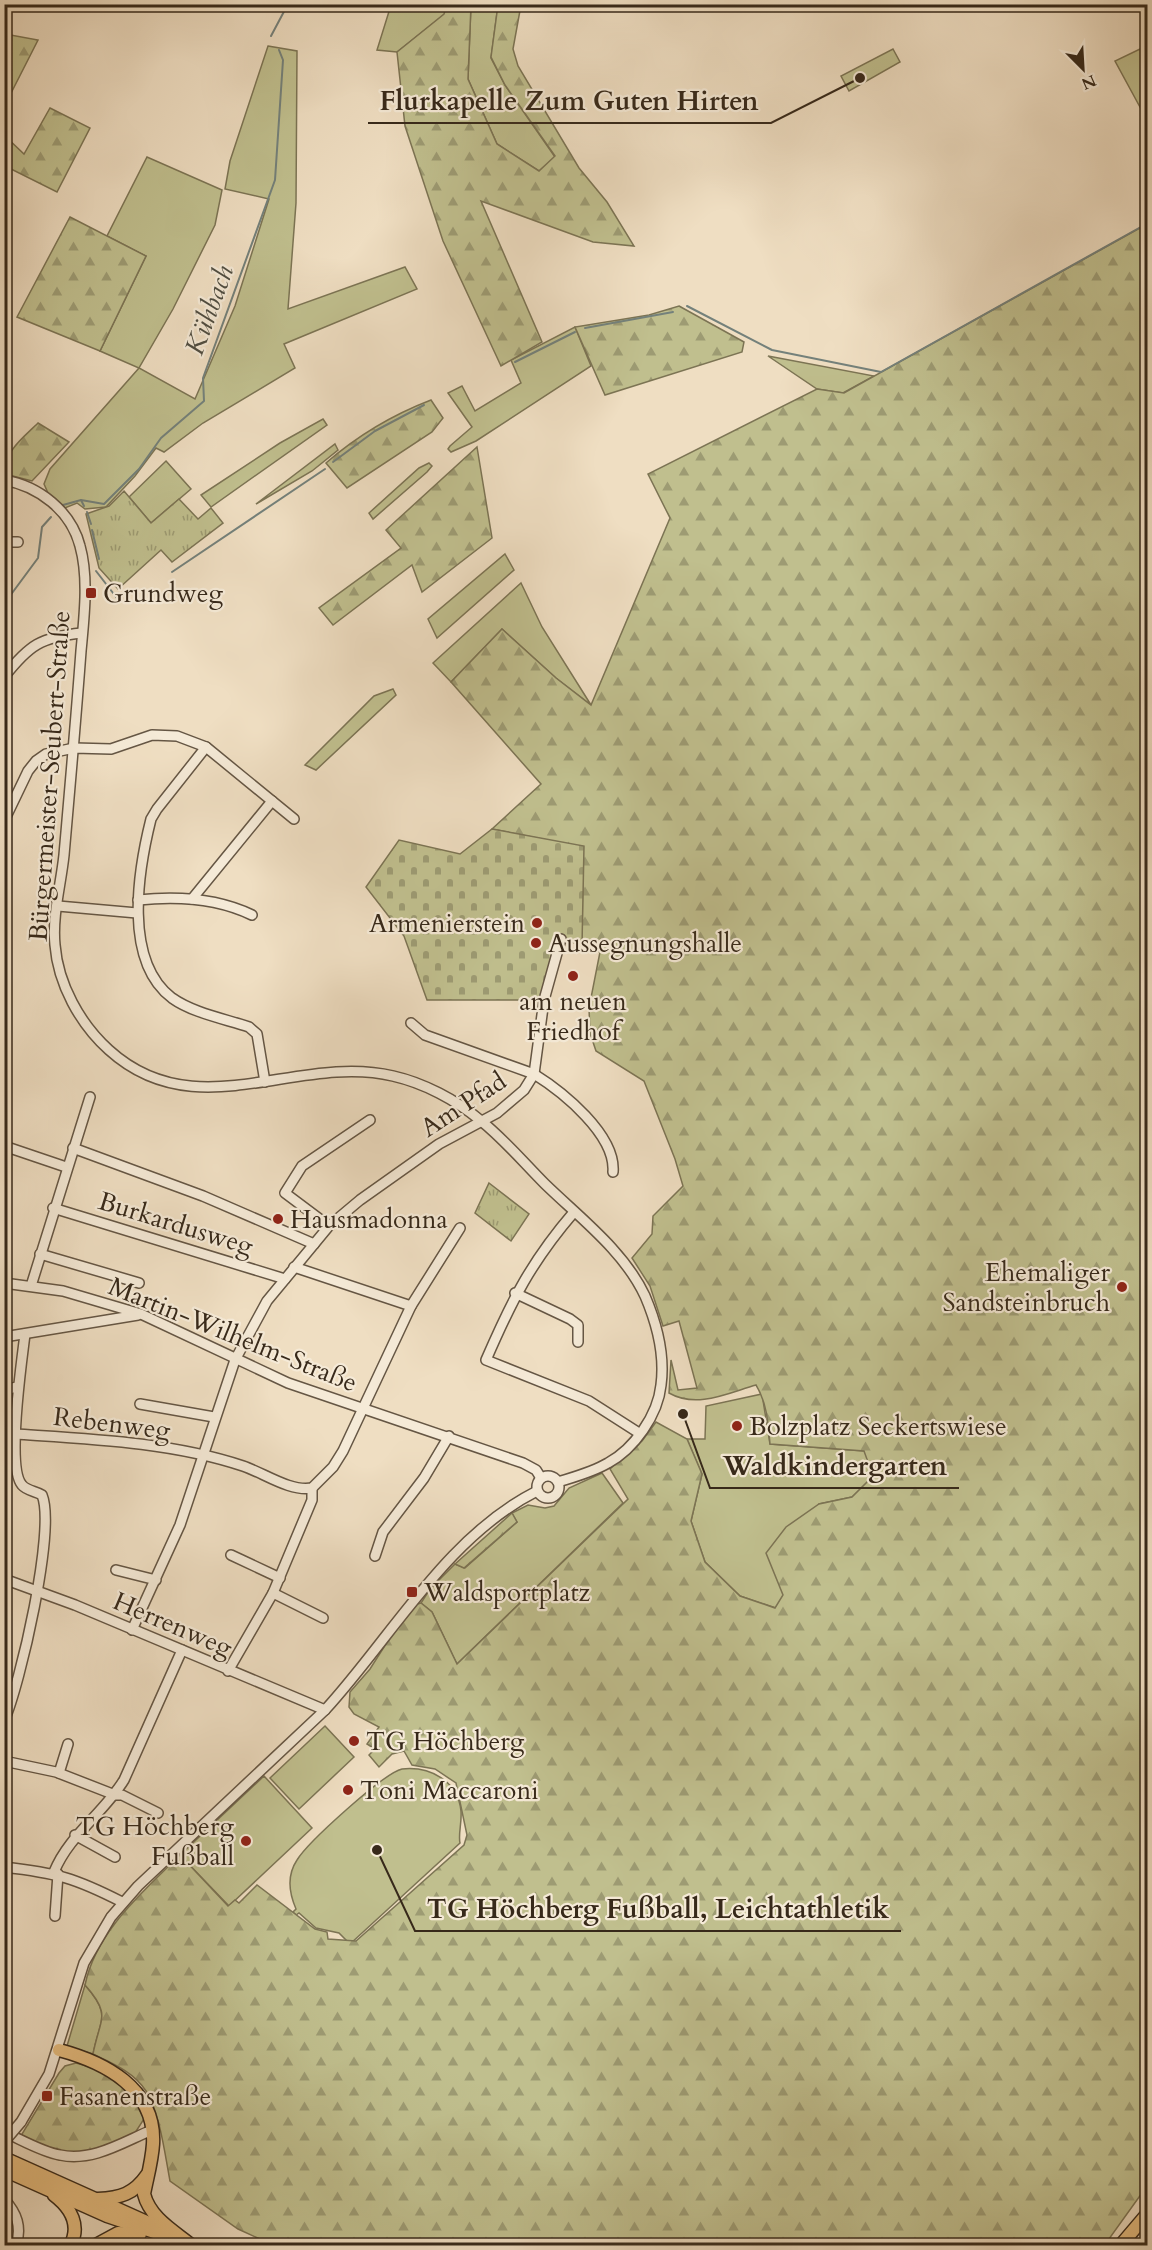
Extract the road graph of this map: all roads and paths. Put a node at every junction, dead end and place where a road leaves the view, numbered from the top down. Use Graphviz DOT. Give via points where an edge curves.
graph roads {
  1 [pos="4,480"];
  2 [pos="4,542"];
  3 [pos="18,542"];
  4 [pos="82,633"];
  5 [pos="4,677"];
  6 [pos="206,747"];
  7 [pos="74,748"];
  8 [pos="272,801"];
  9 [pos="294,819"];
  10 [pos="4,821"];
  11 [pos="192,899"];
  12 [pos="138,900"];
  13 [pos="58,906"];
  14 [pos="137,913"];
  15 [pos="252,915"];
  16 [pos="561,939"];
  17 [pos="411,1023"];
  18 [pos="534,1074"];
  19 [pos="265,1082"];
  20 [pos="90,1097"];
  21 [pos="370,1120"];
  22 [pos="483,1122"];
  23 [pos="4,1146"];
  24 [pos="73,1148"];
  25 [pos="66,1167"];
  26 [pos="613,1172"];
  27 [pos="54,1208"];
  28 [pos="574,1212"];
  29 [pos="329,1226"];
  30 [pos="459,1228"];
  31 [pos="314,1244"];
  32 [pos="40,1254"];
  33 [pos="294,1267"];
  34 [pos="285,1279"];
  35 [pos="4,1282"];
  36 [pos="139,1283"];
  37 [pos="31,1286"];
  38 [pos="515,1293"];
  39 [pos="411,1306"];
  40 [pos="141,1314"];
  41 [pos="25,1334"];
  42 [pos="4,1337"];
  43 [pos="578,1342"];
  44 [pos="236,1360"];
  45 [pos="17,1387"];
  46 [pos="4,1390"];
  47 [pos="140,1404"];
  48 [pos="363,1408"];
  49 [pos="214,1417"];
  50 [pos="639,1433"];
  51 [pos="15,1434"];
  52 [pos="449,1436"];
  53 [pos="203,1455"];
  54 [pos="541,1478"];
  55 [pos="558,1482"];
  56 [pos="312,1488"];
  57 [pos="537,1491"];
  58 [pos="231,1555"];
  59 [pos="375,1556"];
  60 [pos="116,1570"];
  61 [pos="280,1578"];
  62 [pos="4,1579"];
  63 [pos="156,1580"];
  64 [pos="37,1592"];
  65 [pos="273,1593"];
  66 [pos="323,1618"];
  67 [pos="132,1630"];
  68 [pos="182,1650"];
  69 [pos="228,1671"];
  70 [pos="9,1696"];
  71 [pos="325,1710"];
  72 [pos="4,1721"];
  73 [pos="68,1744"];
  74 [pos="4,1761"];
  75 [pos="59,1773"];
  76 [pos="115,1795"];
  77 [pos="158,1813"];
  78 [pos="75,1835"];
  79 [pos="115,1857"];
  80 [pos="4,1867"];
  81 [pos="56,1873"];
  82 [pos="122,1902"];
  83 [pos="55,1916"];
  84 [pos="58,2050"];
  85 [pos="153,2130"];
  86 [pos="4,2132"];
  87 [pos="4,2142"];
  88 [pos="4,2158"];
  89 [pos="4,2170"];
  90 [pos="147,2174"];
  91 [pos="44,2187"];
  92 [pos="4,2199"];
  93 [pos="95,2199"];
  94 [pos="1148,2213"];
  95 [pos="173,2238"];
  96 [pos="192,2245"];
  97 [pos="16,2246"];
  98 [pos="70,2246"];
  99 [pos="94,2246"];
  100 [pos="1120,2246"];
  1 -- 4 [label="street, Bürgermeister-Seubert-Straße" via="34,489 50,500 74,529 83,566"];
  2 -- 3 [label="street"];
  4 -- 5 [label="street" via="34,645 21,654"];
  4 -- 7 [label="street, Bürgermeister-Seubert-Straße"];
  6 -- 7 [label="street" via="177,736 152,735 111,749"];
  6 -- 8 [label="street"];
  6 -- 12 [label="street" via="151,819"];
  7 -- 10 [label="street" via="58,750 36,761"];
  7 -- 13 [label="street, Bürgermeister-Seubert-Straße"];
  8 -- 9 [label="street"];
  8 -- 11 [label="street"];
  11 -- 12 [label="street"];
  11 -- 15 [label="street" via="227,905"];
  12 -- 14 [label="street"];
  13 -- 14 [label="street"];
  13 -- 19 [label="street, Bürgermeister-Seubert-Straße" via="55,945 67,991 80,1016 108,1050 152,1077 189,1087"];
  14 -- 19 [label="street" via="142,949 153,978 173,998 249,1027 257,1034"];
  16 -- 18 [label="street, Am Pfad" via="544,1000"];
  17 -- 18 [label="street" via="425,1035"];
  18 -- 22 [label="street, Am Pfad" via="513,1102"];
  18 -- 26 [label="street" via="592,1124 614,1160"];
  19 -- 22 [label="street, Bürgermeister-Seubert-Straße" via="339,1072 393,1076 435,1092"];
  20 -- 24 [label="street"];
  21 -- 29 [label="street" via="302,1166 285,1193"];
  22 -- 28 [label="street, Bürgermeister-Seubert-Straße"];
  22 -- 29 [label="street, Am Pfad" via="439,1144"];
  23 -- 25 [label="street"];
  24 -- 25 [label="street"];
  24 -- 31 [label="street" via="203,1196"];
  25 -- 27 [label="street"];
  27 -- 32 [label="street"];
  27 -- 34 [label="street, Burkardusweg"];
  28 -- 38 [label="street" via="551,1238"];
  28 -- 50 [label="street, Bürgermeister-Seubert-Straße" via="631,1273 656,1328 661,1389 651,1419"];
  29 -- 31 [label="street, Am Pfad"];
  30 -- 39 [label="street"];
  31 -- 33 [label="street, Am Pfad"];
  32 -- 36 [label="street"];
  32 -- 37 [label="street"];
  33 -- 34 [label="street, Am Pfad"];
  33 -- 39 [label="street"];
  34 -- 44 [label="street, Am Pfad" via="267,1301"];
  35 -- 37 [label="street, Martin-Wilhelm-Straße"];
  37 -- 40 [label="street, Martin-Wilhelm-Straße"];
  38 -- 43 [label="street" via="578,1325"];
  38 -- 50 [label="street" via="486,1360 589,1401"];
  39 -- 48 [label="street"];
  40 -- 41 [label="street"];
  40 -- 44 [label="street, Martin-Wilhelm-Straße"];
  41 -- 42 [label="street"];
  41 -- 45 [label="street"];
  44 -- 48 [label="street, Martin-Wilhelm-Straße" via="288,1383"];
  44 -- 49 [label="street, Am Pfad"];
  45 -- 46 [label="street"];
  45 -- 51 [label="street"];
  47 -- 49 [label="street"];
  48 -- 52 [label="street, Martin-Wilhelm-Straße"];
  48 -- 56 [label="street" via="333,1467"];
  49 -- 53 [label="street, Am Pfad"];
  50 -- 55 [label="street, Bürgermeister-Seubert-Straße" via="607,1464"];
  51 -- 53 [label="street, Rebenweg" via="123,1443"];
  51 -- 64 [label="street" via="20,1482 45,1502"];
  52 -- 54 [label="street, Martin-Wilhelm-Straße" via="531,1466"];
  52 -- 59 [label="street" via="424,1478 383,1532"];
  53 -- 56 [label="street, Rebenweg" via="298,1488"];
  53 -- 63 [label="street, Am Pfad" via="180,1525"];
  54 -- 55 [label="street" via="551,1476"];
  54 -- 57 [label="street"];
  55 -- 57 [label="street" via="558,1491 550,1498"];
  56 -- 61 [label="street" via="312,1500"];
  57 -- 71 [label="street" via="496,1516 428,1583"];
  58 -- 61 [label="street"];
  60 -- 63 [label="street"];
  61 -- 65 [label="street"];
  62 -- 64 [label="street, Herrenweg"];
  63 -- 67 [label="street, Am Pfad"];
  64 -- 67 [label="street, Herrenweg"];
  64 -- 70 [label="street"];
  65 -- 66 [label="street"];
  65 -- 69 [label="street"];
  67 -- 68 [label="street, Herrenweg"];
  68 -- 69 [label="street, Herrenweg"];
  68 -- 76 [label="street"];
  69 -- 71 [label="street, Herrenweg"];
  70 -- 72 [label="street"];
  71 -- 82 [label="street"];
  73 -- 75 [label="street"];
  74 -- 75 [label="street"];
  75 -- 76 [label="street"];
  76 -- 77 [label="street"];
  76 -- 78 [label="street"];
  78 -- 79 [label="street"];
  78 -- 81 [label="street" via="61,1855"];
  80 -- 81 [label="street"];
  81 -- 82 [label="street"];
  81 -- 83 [label="street"];
  82 -- 84 [label="street" via="84,1963"];
  84 -- 85 [label="main road" via="118,2074 144,2104"];
  84 -- 87 [label="street, bridge" via="41,2091"];
  85 -- 86 [label="street" via="95,2155 75,2157 58,2155"];
  85 -- 90 [label="main road"];
  88 -- 93 [label="main road"];
  89 -- 91 [label="main road"];
  90 -- 93 [label="main road" via="137,2188 122,2197"];
  90 -- 96 [label="main road" via="144,2194 149,2207"];
  91 -- 95 [label="main road" via="118,2220"];
  91 -- 98 [label="main road" via="74,2218 75,2233"];
  92 -- 97 [label="street" via="20,2226"];
  93 -- 95 [label="main road" via="164,2230"];
  94 -- 100 [label="main road"];
  95 -- 96 [label="main road"];
  95 -- 99 [label="main road" via="118,2233"];
}
